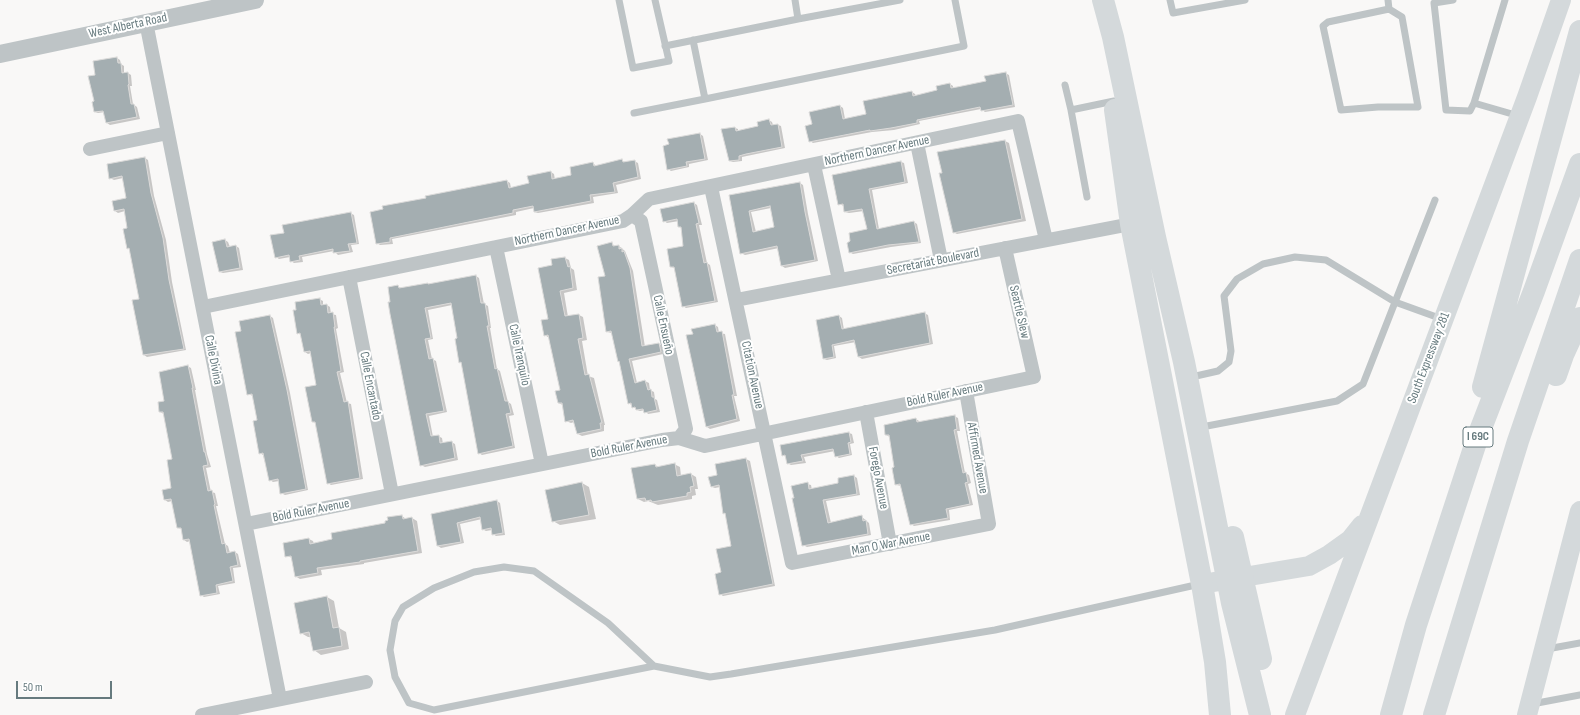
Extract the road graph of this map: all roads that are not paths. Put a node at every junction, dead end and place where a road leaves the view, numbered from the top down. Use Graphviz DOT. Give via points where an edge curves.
graph roads {
  1 [pos="255,0"];
  2 [pos="620,0"];
  3 [pos="655,0"];
  4 [pos="795,0"];
  5 [pos="900,0"];
  6 [pos="955,0"];
  7 [pos="1099,0"];
  8 [pos="1103,0"];
  9 [pos="1170,0"];
  10 [pos="1245,0"];
  11 [pos="1388,0"];
  12 [pos="1453,0"];
  13 [pos="1506,0"];
  14 [pos="1561,0"];
  15 [pos="1389,9"];
  16 [pos="798,19"];
  17 [pos="146,22"];
  18 [pos="1580,31"];
  19 [pos="1113,37"];
  20 [pos="694,40"];
  21 [pos="665,46"];
  22 [pos="0,54"];
  23 [pos="1065,85"];
  24 [pos="705,99"];
  25 [pos="1114,101"];
  26 [pos="1474,103"];
  27 [pos="1071,110"];
  28 [pos="634,113"];
  29 [pos="1519,116"];
  30 [pos="168,133"];
  31 [pos="917,142"];
  32 [pos="90,149"];
  33 [pos="1580,164"];
  34 [pos="814,165"];
  35 [pos="711,187"];
  36 [pos="1087,197"];
  37 [pos="1435,200"];
  38 [pos="632,215"];
  39 [pos="1131,224"];
  40 [pos="1046,240"];
  41 [pos="496,247"];
  42 [pos="1005,248"];
  43 [pos="941,260"];
  44 [pos="1580,260"];
  45 [pos="349,277"];
  46 [pos="839,280"];
  47 [pos="736,300"];
  48 [pos="1395,302"];
  49 [pos="203,307"];
  50 [pos="1580,318"];
  51 [pos="1443,320"];
  52 [pos="1196,376"];
  53 [pos="1034,377"];
  54 [pos="966,391"];
  55 [pos="866,412"];
  56 [pos="1207,426"];
  57 [pos="764,433"];
  58 [pos="1478,436"];
  59 [pos="679,438"];
  60 [pos="1518,441"];
  61 [pos="542,464"];
  62 [pos="392,494"];
  63 [pos="1580,511"];
  64 [pos="1370,516"];
  65 [pos="246,524"];
  66 [pos="989,524"];
  67 [pos="890,544"];
  68 [pos="792,563"];
  69 [pos="1243,577"];
  70 [pos="1202,584"];
  71 [pos="1580,643"];
  72 [pos="1544,649"];
  73 [pos="654,666"];
  74 [pos="366,682"];
  75 [pos="1580,695"];
  76 [pos="280,699"];
  77 [pos="1224,710"];
  78 [pos="1528,710"];
  79 [pos="202,715"];
  80 [pos="1260,715"];
  81 [pos="1269,715"];
  82 [pos="1295,715"];
  83 [pos="1391,715"];
  84 [pos="1434,715"];
  1 -- 17 [label="street, West Alberta Road"];
  2 -- 21 [label="lane" via="633,68 669,61"];
  3 -- 21 [label="lane"];
  4 -- 16 [label="lane"];
  5 -- 16 [label="lane"];
  6 -- 24 [label="lane" via="964,46"];
  7 -- 25 [label="main road"];
  8 -- 19 [label="main road"];
  9 -- 10 [label="lane" via="1173,13"];
  11 -- 15 [label="lane"];
  12 -- 26 [label="lane" via="1434,4 1446,110 1470,111"];
  13 -- 26 [label="lane"];
  14 -- 29 [label="main road, South Expressway 281"];
  15 -- 15 [label="lane" via="1402,17 1418,107 1341,110 1323,26 1328,22"];
  16 -- 20 [label="lane"];
  17 -- 22 [label="street, West Alberta Road"];
  17 -- 30 [label="street, Calle Divina"];
  18 -- 58 [label="main road" via="1478,403"];
  19 -- 52 [label="main road" via="1145,138"];
  19 -- 80 [label="main road" via="1184,362 1232,603"];
  20 -- 21 [label="lane"];
  20 -- 24 [label="lane"];
  23 -- 27 [label="lane"];
  24 -- 28 [label="lane"];
  25 -- 27 [label="lane"];
  25 -- 39 [label="main road"];
  26 -- 29 [label="lane"];
  27 -- 36 [label="lane"];
  29 -- 51 [label="main road, South Expressway 281"];
  30 -- 32 [label="street"];
  30 -- 49 [label="street, Calle Divina"];
  31 -- 34 [label="street, Northern Dancer Avenue"];
  31 -- 40 [label="street, Northern Dancer Avenue" via="1018,121"];
  31 -- 43 [label="street"];
  33 -- 58 [label="main road, I 69C"];
  34 -- 35 [label="street, Northern Dancer Avenue"];
  34 -- 46 [label="street"];
  35 -- 38 [label="street, Northern Dancer Avenue" via="649,199"];
  35 -- 47 [label="street, Citation Avenue"];
  37 -- 48 [label="lane"];
  38 -- 41 [label="street, Northern Dancer Avenue" via="623,221"];
  38 -- 59 [label="street, Calle Ensueño" via="641,221 686,429"];
  39 -- 40 [label="street, Secretariat Boulevard"];
  39 -- 70 [label="main road"];
  40 -- 42 [label="street, Secretariat Boulevard"];
  41 -- 45 [label="street, Northern Dancer Avenue"];
  41 -- 61 [label="street, Calle Tranquilo"];
  42 -- 43 [label="street, Secretariat Boulevard"];
  42 -- 53 [label="street, Seattle Slew"];
  43 -- 46 [label="street, Secretariat Boulevard"];
  44 -- 60 [label="main road"];
  45 -- 49 [label="street, Northern Dancer Avenue"];
  45 -- 62 [label="street, Calle Encantado"];
  46 -- 47 [label="street, Secretariat Boulevard"];
  47 -- 57 [label="street, Citation Avenue"];
  48 -- 51 [label="lane"];
  48 -- 52 [label="lane" via="1326,260 1295,257 1263,264 1237,279 1224,296 1231,351 1228,362 1218,371"];
  48 -- 56 [label="lane" via="1363,384 1337,401"];
  49 -- 65 [label="street, Calle Divina"];
  50 -- 60 [label="main road" via="1562,355 1543,411"];
  51 -- 64 [label="main road, South Expressway 281"];
  52 -- 56 [label="main road"];
  53 -- 54 [label="street, Bold Ruler Avenue"];
  54 -- 55 [label="street, Bold Ruler Avenue"];
  54 -- 66 [label="street, Affirmed Avenue"];
  55 -- 57 [label="street, Bold Ruler Avenue"];
  55 -- 67 [label="street, Forego Avenue"];
  56 -- 69 [label="main road"];
  57 -- 59 [label="street, Bold Ruler Avenue" via="705,446"];
  57 -- 68 [label="street, Citation Avenue"];
  58 -- 83 [label="main road, I 69C" via="1416,625"];
  59 -- 61 [label="street, Bold Ruler Avenue"];
  60 -- 84 [label="main road"];
  61 -- 62 [label="street, Bold Ruler Avenue"];
  62 -- 65 [label="street, Bold Ruler Avenue"];
  63 -- 72 [label="main road" via="1571,555"];
  64 -- 69 [label="main road" via="1350,540 1309,566"];
  64 -- 82 [label="main road, South Expressway 281"];
  65 -- 76 [label="street, Calle Divina"];
  66 -- 67 [label="street, Man O War Avenue"];
  67 -- 68 [label="street, Man O War Avenue"];
  69 -- 70 [label="main road"];
  69 -- 81 [label="main road" via="1270,699"];
  70 -- 73 [label="lane" via="995,630 731,674 710,676"];
  70 -- 77 [label="main road"];
  71 -- 72 [label="lane"];
  72 -- 78 [label="main road"];
  73 -- 73 [label="lane" via="434,710 409,703 395,677 390,650 395,621 403,607 434,588 474,572 504,567 534,571 608,623"];
  74 -- 76 [label="street"];
  75 -- 78 [label="lane"];
  76 -- 79 [label="street"];
}
